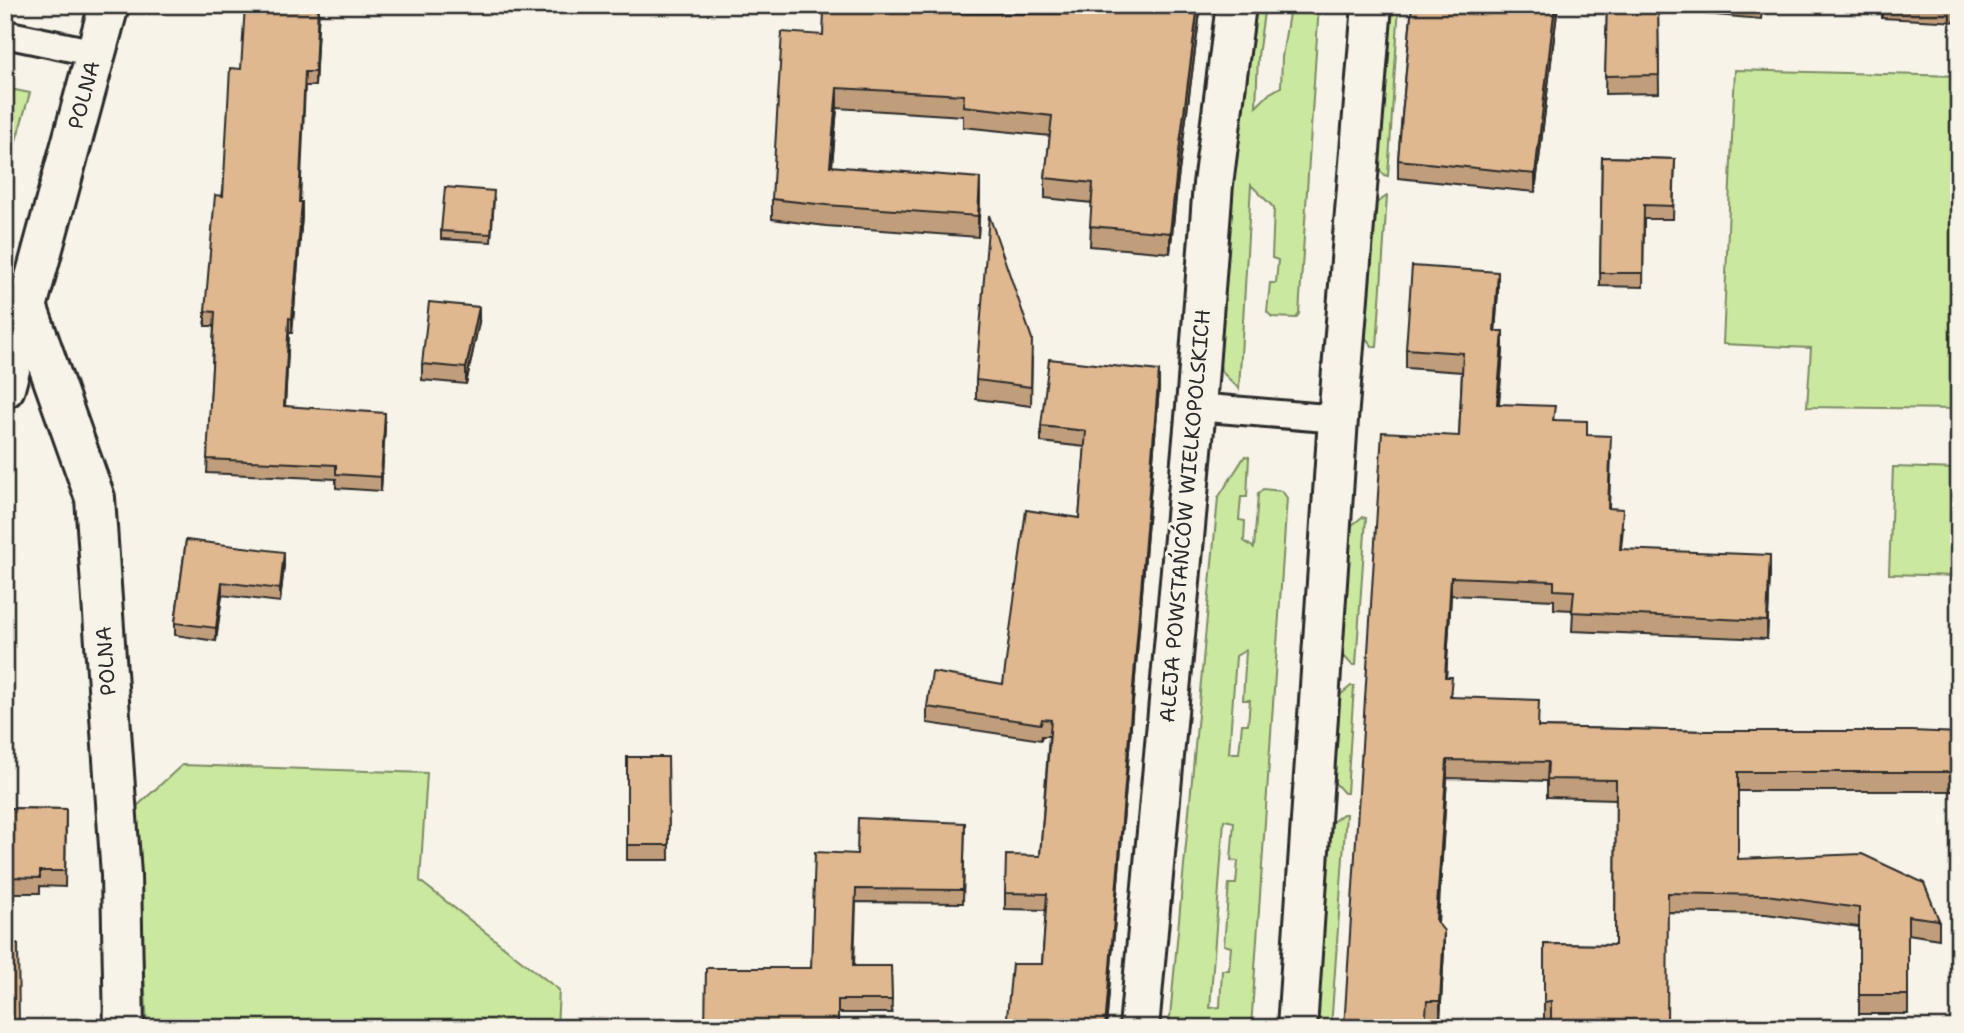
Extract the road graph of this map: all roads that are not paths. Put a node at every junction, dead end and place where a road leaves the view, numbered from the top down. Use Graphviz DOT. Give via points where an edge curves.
graph roads {
  1 [pos="109,5"];
  2 [pos="1236,5"];
  3 [pos="1373,5"];
  4 [pos="5,34"];
  5 [pos="96,53"];
  6 [pos="27,306"];
  7 [pos="5,388"];
  8 [pos="1196,407"];
  9 [pos="1338,419"];
  10 [pos="124,1028"];
  11 [pos="1139,1028"];
  12 [pos="1297,1028"];
  1 -- 5 [label="street, POLNA"];
  2 -- 8 [label="street, ALEJA POWSTAŃCÓW WIELKOPOLSKICH" via="1213,184"];
  3 -- 9 [label="street"];
  4 -- 5 [label="lane"];
  5 -- 6 [label="street, POLNA"];
  6 -- 7 [label="street, POLNA"];
  6 -- 10 [label="street, POLNA" via="95,498 121,875"];
  8 -- 9 [label="lane"];
  8 -- 11 [label="street, ALEJA POWSTAŃCÓW WIELKOPOLSKICH"];
  9 -- 12 [label="street"];
}
